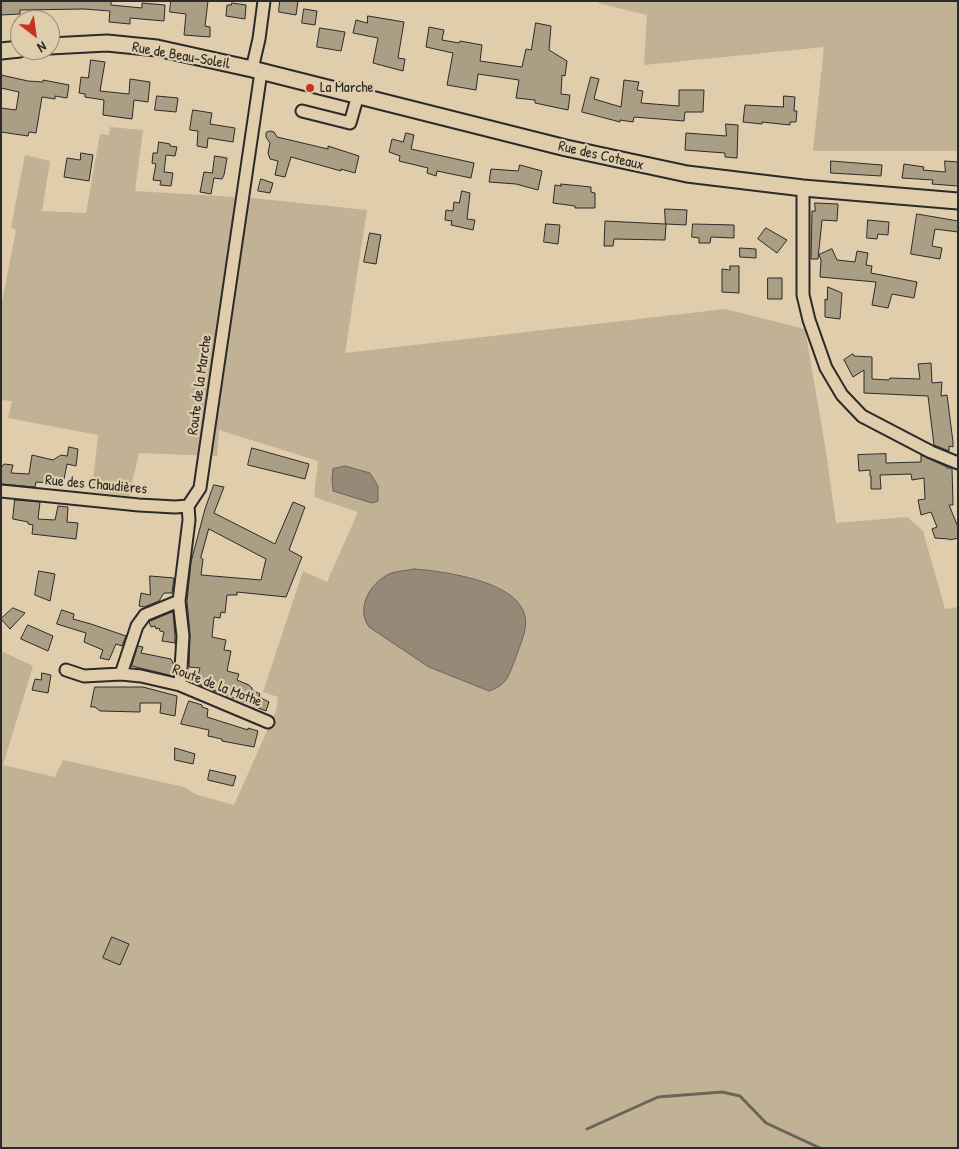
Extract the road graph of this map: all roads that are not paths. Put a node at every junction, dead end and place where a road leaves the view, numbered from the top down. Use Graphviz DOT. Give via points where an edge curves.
graph roads {
  1 [pos="264,1"];
  2 [pos="60,45"];
  3 [pos="256,70"];
  4 [pos="358,95"];
  5 [pos="302,111"];
  6 [pos="803,188"];
  7 [pos="958,201"];
  8 [pos="958,463"];
  9 [pos="1,491"];
  10 [pos="188,506"];
  11 [pos="179,601"];
  12 [pos="66,670"];
  13 [pos="121,674"];
  14 [pos="180,685"];
  15 [pos="268,722"];
  1 -- 3 [label="street, Route de la Marche"];
  2 -- 3 [label="street, Rue de Beau-Soleil" via="157,48"];
  3 -- 4 [label="street, Rue des Coteaux"];
  3 -- 10 [label="street, Route de la Marche" via="200,488"];
  4 -- 5 [label="street" via="350,123"];
  4 -- 6 [label="street, Rue des Coteaux" via="560,147 687,174"];
  6 -- 7 [label="street, Rue des Coteaux"];
  6 -- 8 [label="street" via="803,295 826,368 842,395 862,416"];
  9 -- 10 [label="street, Rue des Chaudières" via="139,505"];
  10 -- 11 [label="street, Route de la Marche"];
  11 -- 13 [label="street" via="145,615 136,626"];
  11 -- 14 [label="street, Route de la Marche" via="183,636"];
  12 -- 13 [label="street, Route de la Mothe" via="84,676"];
  13 -- 14 [label="street, Route de la Mothe"];
  14 -- 15 [label="street, Route de la Mothe"];
}
